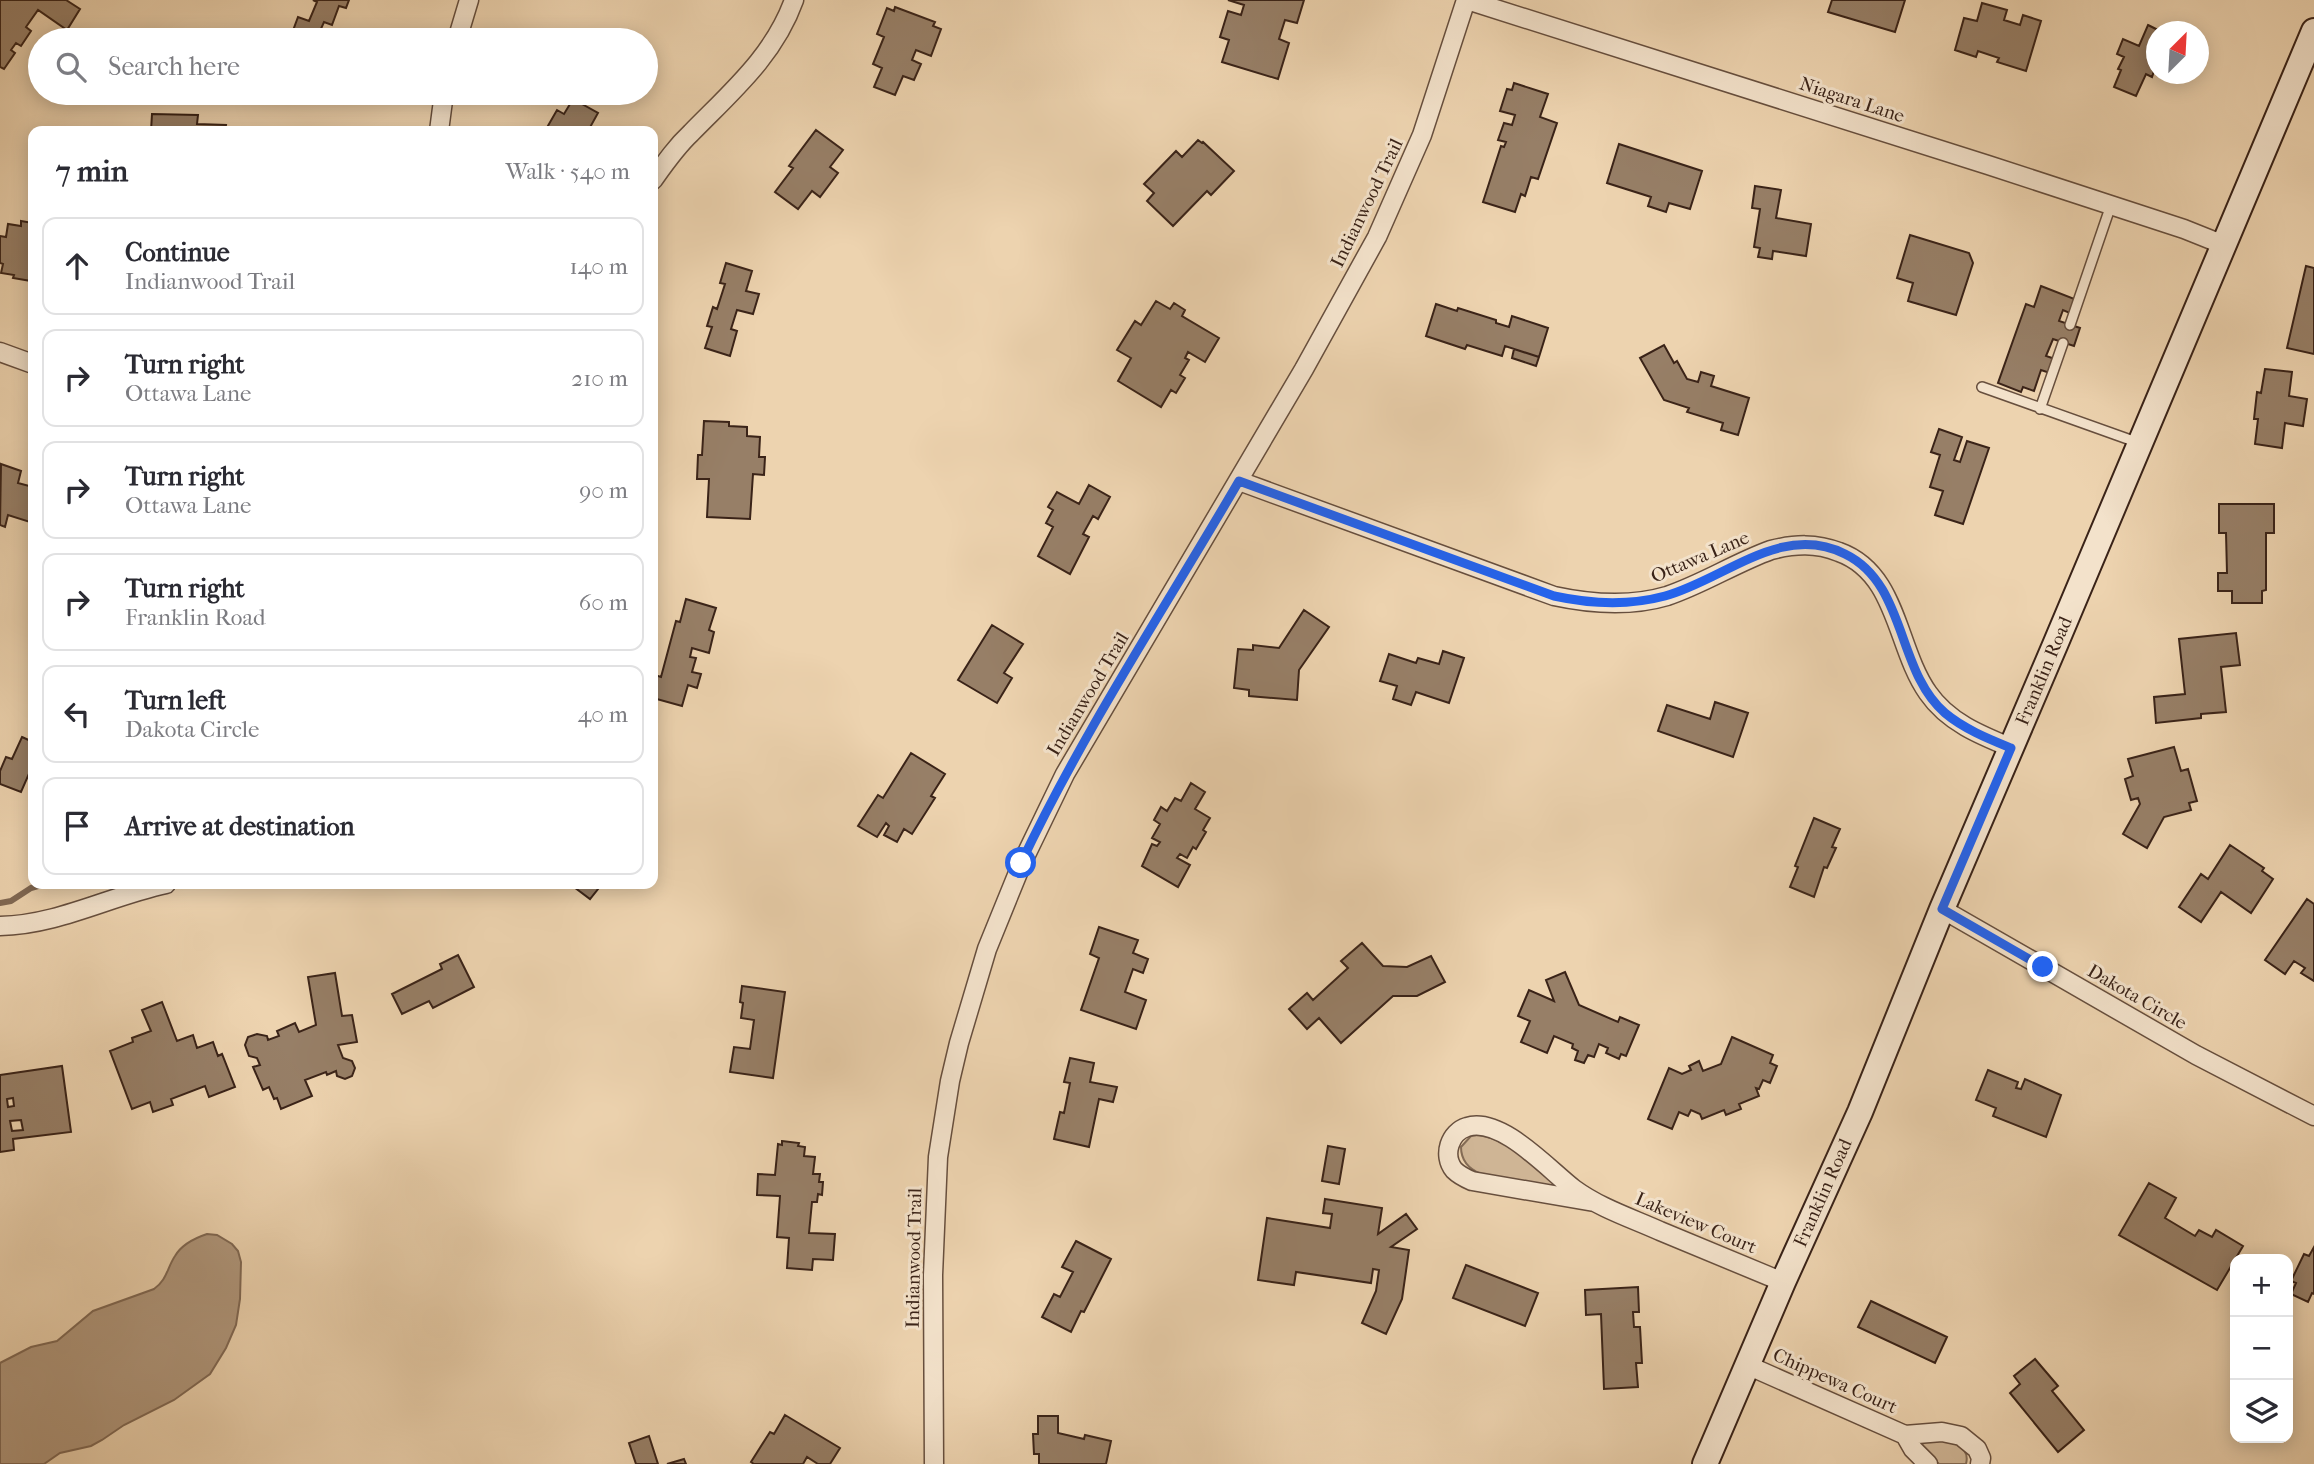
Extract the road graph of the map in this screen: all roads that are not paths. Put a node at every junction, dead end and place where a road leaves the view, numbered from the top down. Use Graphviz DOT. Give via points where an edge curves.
graph roads {
  1 [pos="469,0"];
  2 [pos="794,0"];
  3 [pos="1466,0"];
  4 [pos="461,28"];
  5 [pos="2314,31"];
  6 [pos="442,105"];
  7 [pos="440,126"];
  8 [pos="658,174"];
  9 [pos="2111,205"];
  10 [pos="2224,245"];
  11 [pos="2070,325"];
  12 [pos="2063,342"];
  13 [pos="0,352"];
  14 [pos="28,361"];
  15 [pos="1982,387"];
  16 [pos="2040,409"];
  17 [pos="2141,444"];
  18 [pos="1239,481"];
  19 [pos="2011,748"];
  20 [pos="145,889"];
  21 [pos="1942,909"];
  22 [pos="0,926"];
  23 [pos="2314,1116"];
  24 [pos="1594,1202"];
  25 [pos="1783,1282"];
  26 [pos="1747,1365"];
  27 [pos="1905,1435"];
  28 [pos="934,1464"];
  29 [pos="1705,1464"];
  30 [pos="1928,1464"];
  31 [pos="1980,1464"];
  1 -- 4 [label="street"];
  2 -- 8 [label="street" via="757,66 689,134"];
  3 -- 9 [label="street, Niagara Lane"];
  3 -- 18 [label="street, Indianwood Trail" via="1422,135 1391,207"];
  5 -- 10 [label="street, Franklin Road"];
  6 -- 7 [label="street"];
  9 -- 10 [label="street, Niagara Lane"];
  9 -- 11 [label="lane"];
  10 -- 17 [label="street, Franklin Road"];
  12 -- 16 [label="lane"];
  13 -- 14 [label="street"];
  15 -- 16 [label="lane"];
  16 -- 17 [label="lane"];
  17 -- 19 [label="street, Franklin Road"];
  18 -- 19 [label="street, Ottawa Lane" via="1554,596 1587,602 1649,600 1771,550 1827,547 1873,575 1915,671 1945,713"];
  18 -- 28 [label="street, Indianwood Trail" via="1050,803 1008,895 967,1012 938,1157"];
  19 -- 21 [label="street, Franklin Road"];
  20 -- 22 [label="street" via="61,917"];
  21 -- 23 [label="street, Dakota Circle"];
  21 -- 25 [label="street, Franklin Road" via="1860,1112"];
  24 -- 24 [label="street, Lakeview Court" via="1516,1142 1486,1126 1457,1132 1448,1148 1452,1167 1472,1181"];
  24 -- 25 [label="street, Lakeview Court"];
  25 -- 26 [label="street, Franklin Road"];
  26 -- 27 [label="street, Chippewa Court"];
  26 -- 29 [label="street, Franklin Road"];
  27 -- 30 [label="street, Chippewa Court"];
  27 -- 31 [label="street, Chippewa Court" via="1942,1432 1961,1436 1977,1449"];
}
